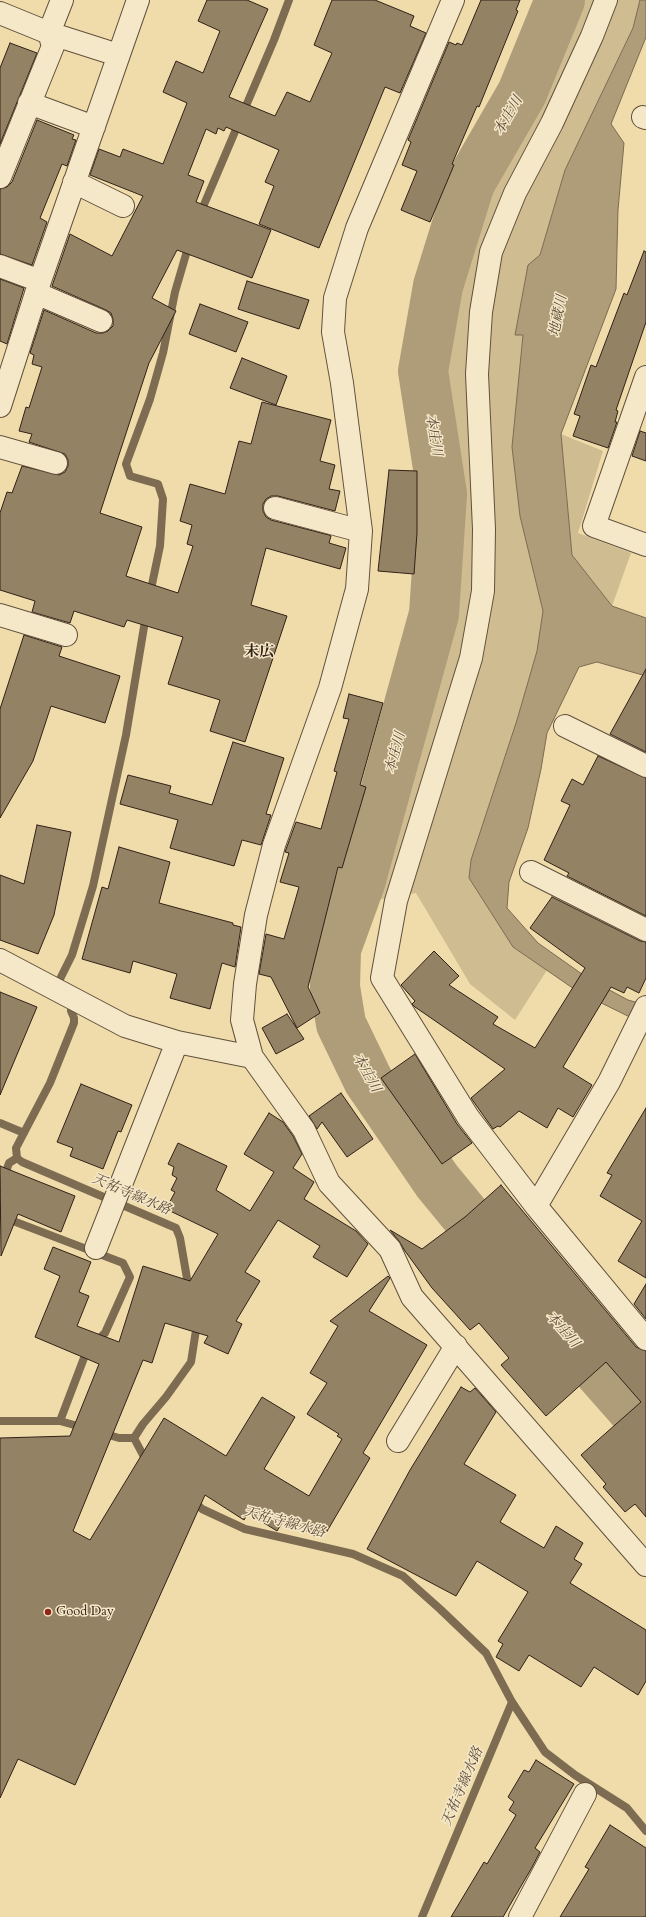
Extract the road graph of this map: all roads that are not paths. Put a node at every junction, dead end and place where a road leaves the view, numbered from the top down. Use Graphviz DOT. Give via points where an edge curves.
graph roads {
  1 [pos="62,0"];
  2 [pos="138,0"];
  3 [pos="453,0"];
  4 [pos="606,0"];
  5 [pos="0,13"];
  6 [pos="49,33"];
  7 [pos="118,55"];
  8 [pos="29,103"];
  9 [pos="94,127"];
  10 [pos="0,177"];
  11 [pos="74,182"];
  12 [pos="123,206"];
  13 [pos="0,266"];
  14 [pos="38,287"];
  15 [pos="101,320"];
  16 [pos="646,377"];
  17 [pos="0,406"];
  18 [pos="0,447"];
  19 [pos="56,463"];
  20 [pos="275,508"];
  21 [pos="361,531"];
  22 [pos="646,545"];
  23 [pos="0,615"];
  24 [pos="66,635"];
  25 [pos="565,726"];
  26 [pos="646,766"];
  27 [pos="531,872"];
  28 [pos="646,930"];
  29 [pos="0,960"];
  30 [pos="646,1006"];
  31 [pos="177,1042"];
  32 [pos="252,1057"];
  33 [pos="536,1206"];
  34 [pos="96,1248"];
  35 [pos="646,1339"];
  36 [pos="456,1346"];
  37 [pos="398,1442"];
  38 [pos="646,1565"];
  39 [pos="585,1794"];
  40 [pos="520,1917"];
  1 -- 6 [label="street"];
  2 -- 7 [label="street"];
  3 -- 21 [label="street" via="357,228 335,298 333,332"];
  4 -- 33 [label="street" via="552,123 514,193 491,252 481,312 477,374 484,529 483,591 471,658 396,901 382,978 468,1117"];
  5 -- 6 [label="street"];
  6 -- 7 [label="street"];
  6 -- 8 [label="street" via="53,46"];
  7 -- 9 [label="street"];
  8 -- 9 [label="street"];
  8 -- 10 [label="street"];
  9 -- 11 [label="street"];
  11 -- 12 [label="street"];
  11 -- 14 [label="street"];
  13 -- 14 [label="street"];
  14 -- 15 [label="street"];
  14 -- 17 [label="street"];
  16 -- 22 [label="street" via="594,526"];
  18 -- 19 [label="street"];
  20 -- 21 [label="street"];
  21 -- 32 [label="street" via="357,589 332,680 274,845 256,914 242,1020"];
  23 -- 24 [label="street"];
  25 -- 26 [label="street"];
  27 -- 28 [label="street"];
  29 -- 31 [label="street" via="124,1026"];
  30 -- 33 [label="street" via="609,1082"];
  31 -- 32 [label="street"];
  31 -- 34 [label="street"];
  32 -- 36 [label="street" via="304,1130 329,1183 390,1249 412,1297"];
  33 -- 35 [label="street"];
  36 -- 37 [label="street"];
  36 -- 38 [label="street"];
  39 -- 40 [label="street"];
}
